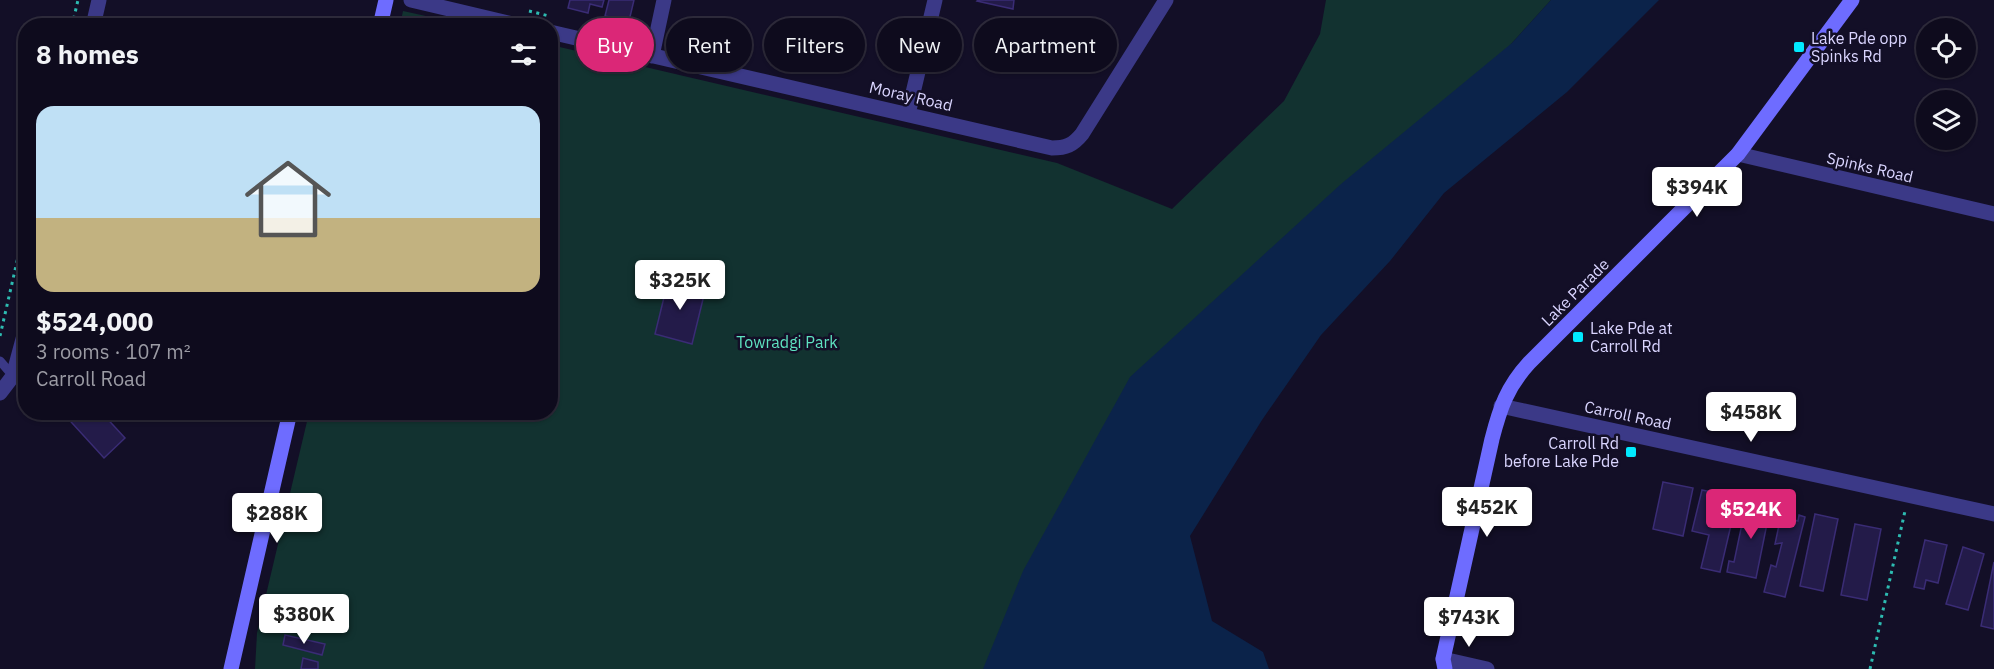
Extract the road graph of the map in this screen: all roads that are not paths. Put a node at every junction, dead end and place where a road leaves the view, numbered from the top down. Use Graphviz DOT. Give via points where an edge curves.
graph roads {
  1 [pos="99,0"];
  2 [pos="386,0"];
  3 [pos="411,0"];
  4 [pos="664,0"];
  5 [pos="935,0"];
  6 [pos="1166,0"];
  7 [pos="1852,0"];
  8 [pos="95,18"];
  9 [pos="382,18"];
  10 [pos="523,18"];
  11 [pos="558,34"];
  12 [pos="576,38"];
  13 [pos="654,47"];
  14 [pos="654,56"];
  15 [pos="908,114"];
  16 [pos="1738,154"];
  17 [pos="1994,214"];
  18 [pos="18,358"];
  19 [pos="0,361"];
  20 [pos="13,376"];
  21 [pos="0,393"];
  22 [pos="1501,406"];
  23 [pos="288,420"];
  24 [pos="1994,514"];
  25 [pos="1444,664"];
  26 [pos="231,669"];
  27 [pos="1487,669"];
  1 -- 8 [label="street"];
  2 -- 9 [label="main road"];
  3 -- 10 [label="street"];
  4 -- 13 [label="street"];
  5 -- 15 [label="street"];
  6 -- 15 [label="street, Moray Road" via="1082,134 1064,148"];
  7 -- 16 [label="main road, Lake Parade"];
  11 -- 12 [label="street, Moray Road"];
  14 -- 15 [label="street, Moray Road"];
  16 -- 17 [label="street, Spinks Road"];
  16 -- 22 [label="main road, Lake Parade" via="1529,363 1510,386"];
  18 -- 20 [label="street"];
  19 -- 20 [label="lane"];
  20 -- 21 [label="street"];
  22 -- 24 [label="street, Carroll Road"];
  22 -- 25 [label="main road, Lake Parade"];
  23 -- 26 [label="main road"];
  25 -- 27 [label="street"];
}
